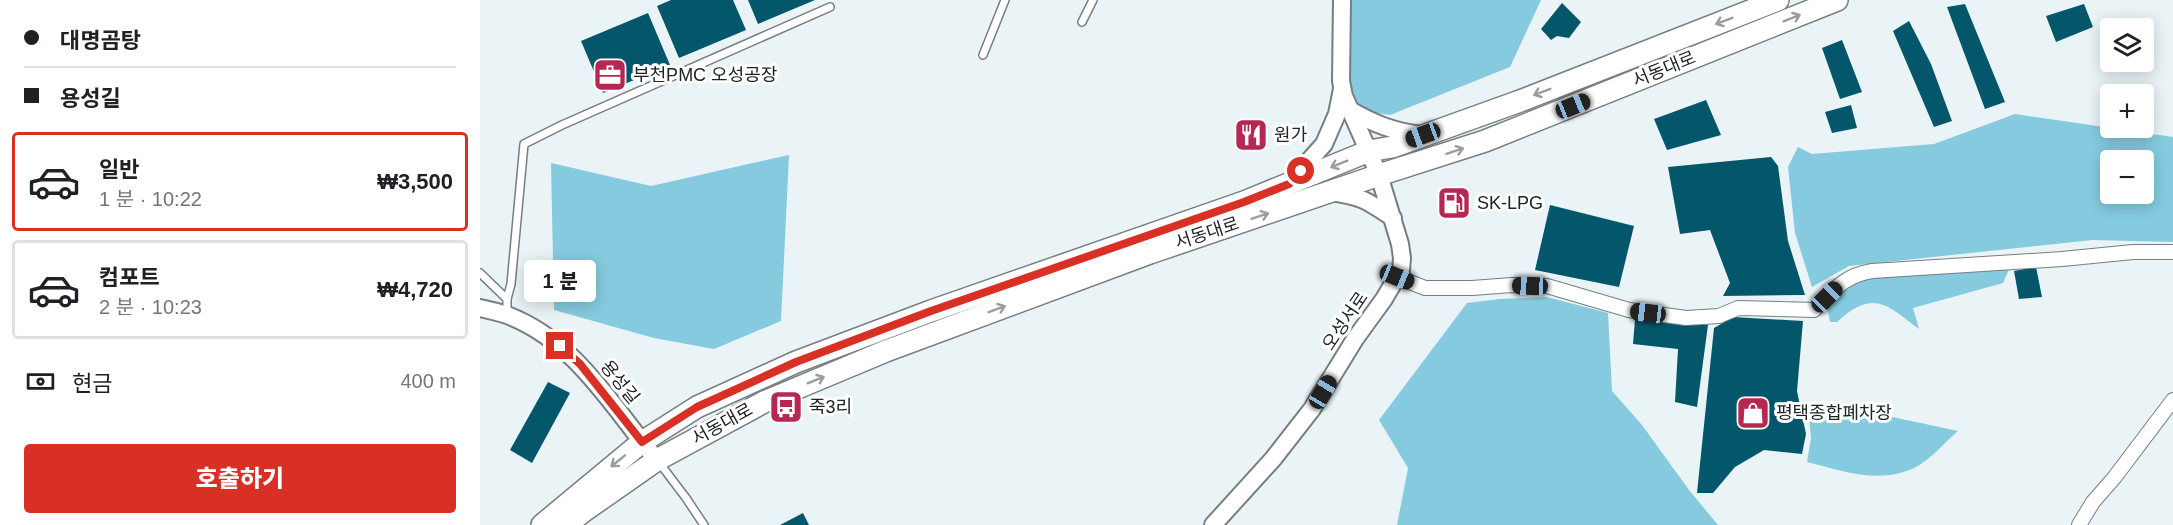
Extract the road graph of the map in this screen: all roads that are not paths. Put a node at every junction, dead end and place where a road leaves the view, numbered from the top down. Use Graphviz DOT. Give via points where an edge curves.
graph roads {
  1 [pos="1005,0"];
  2 [pos="1093,0"];
  3 [pos="1342,0"];
  4 [pos="1778,0"];
  5 [pos="1837,0"];
  6 [pos="830,7"];
  7 [pos="1082,22"];
  8 [pos="983,55"];
  9 [pos="1342,85"];
  10 [pos="1350,110"];
  11 [pos="1423,135"];
  12 [pos="1369,152"];
  13 [pos="1379,175"];
  14 [pos="1289,184"];
  15 [pos="1330,192"];
  16 [pos="1392,218"];
  17 [pos="2173,252"];
  18 [pos="480,273"];
  19 [pos="1397,277"];
  20 [pos="507,307"];
  21 [pos="480,308"];
  22 [pos="2173,400"];
  23 [pos="642,442"];
  24 [pos="657,460"];
  25 [pos="542,525"];
  26 [pos="566,525"];
  27 [pos="704,525"];
  28 [pos="1213,525"];
  29 [pos="2079,525"];
  1 -- 8 [label="lane"];
  2 -- 7 [label="lane"];
  3 -- 9 [label="street"];
  4 -- 11 [label="main road, 서동대로, one-way"];
  13 -- 5 [label="main road, 서동대로, one-way" via="1485,141"];
  6 -- 20 [label="lane" via="524,144"];
  9 -- 10 [label="street, 오성서로"];
  9 -- 14 [label="street" via="1337,114 1324,144"];
  10 -- 11 [label="street" via="1372,123"];
  10 -- 12 [label="street, 오성서로"];
  11 -- 12 [label="main road, 서동대로"];
  12 -- 13 [label="street, 오성서로"];
  12 -- 14 [label="main road, 서동대로, one-way"];
  13 -- 15 [label="main road, 서동대로"];
  13 -- 16 [label="street, 오성서로"];
  14 -- 23 [label="main road, 서동대로" via="796,362 697,407"];
  15 -- 16 [label="street" via="1355,195"];
  24 -- 15 [label="main road, 서동대로, one-way" via="764,402 886,351 1139,256"];
  16 -- 19 [label="street, 오성서로" via="1402,258"];
  17 -- 19 [label="street" via="1872,271 1854,274 1839,284 1814,310 1738,308 1719,316 1686,318 1629,310 1547,286 1425,288"];
  18 -- 20 [label="lane"];
  19 -- 28 [label="street, 오성서로" via="1312,409"];
  20 -- 21 [label="street, 용성길"];
  20 -- 23 [label="street, 용성길" via="580,364"];
  22 -- 29 [label="street"];
  23 -- 24 [label="street, 용성길"];
  23 -- 25 [label="main road, 서동대로, one-way"];
  24 -- 26 [label="main road, 서동대로"];
  24 -- 27 [label="lane"];
}
